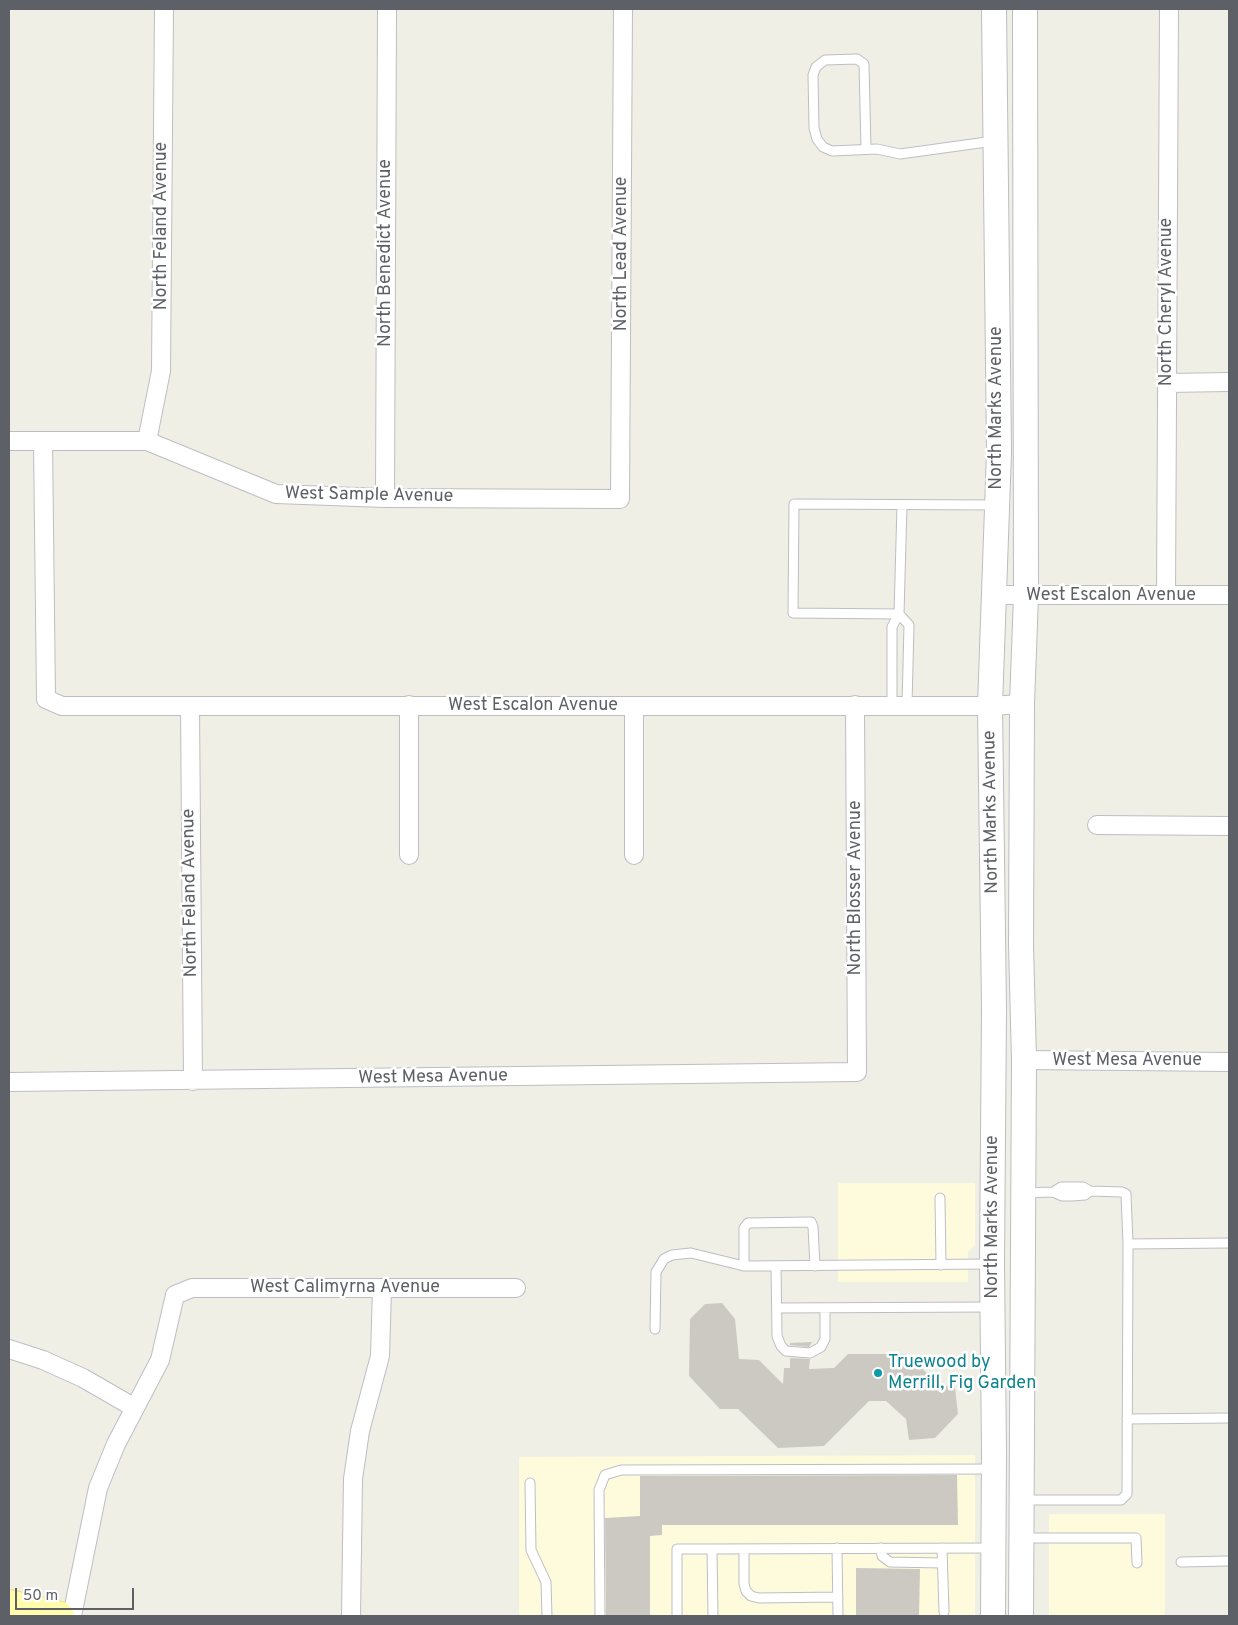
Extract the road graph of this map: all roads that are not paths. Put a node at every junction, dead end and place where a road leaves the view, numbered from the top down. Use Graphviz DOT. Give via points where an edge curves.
graph roads {
  1 [pos="164,9"];
  2 [pos="387,9"];
  3 [pos="623,9"];
  4 [pos="994,9"];
  5 [pos="1026,9"];
  6 [pos="1169,9"];
  7 [pos="996,140"];
  8 [pos="866,149"];
  9 [pos="1229,382"];
  10 [pos="1167,384"];
  11 [pos="9,441"];
  12 [pos="43,441"];
  13 [pos="147,441"];
  14 [pos="385,498"];
  15 [pos="620,499"];
  16 [pos="902,505"];
  17 [pos="997,505"];
  18 [pos="1166,595"];
  19 [pos="1229,595"];
  20 [pos="994,596"];
  21 [pos="1026,596"];
  22 [pos="899,614"];
  23 [pos="1022,704"];
  24 [pos="409,705"];
  25 [pos="855,705"];
  26 [pos="899,705"];
  27 [pos="190,706"];
  28 [pos="634,706"];
  29 [pos="990,706"];
  30 [pos="1098,825"];
  31 [pos="1229,826"];
  32 [pos="409,855"];
  33 [pos="634,855"];
  34 [pos="993,892"];
  35 [pos="1024,1060"];
  36 [pos="1229,1062"];
  37 [pos="856,1072"];
  38 [pos="193,1081"];
  39 [pos="9,1082"];
  40 [pos="1023,1193"];
  41 [pos="940,1198"];
  42 [pos="1128,1244"];
  43 [pos="1229,1244"];
  44 [pos="992,1264"];
  45 [pos="941,1265"];
  46 [pos="744,1266"];
  47 [pos="776,1266"];
  48 [pos="815,1266"];
  49 [pos="516,1288"];
  50 [pos="382,1289"];
  51 [pos="993,1307"];
  52 [pos="777,1308"];
  53 [pos="825,1308"];
  54 [pos="655,1329"];
  55 [pos="9,1349"];
  56 [pos="135,1408"];
  57 [pos="1229,1418"];
  58 [pos="1127,1419"];
  59 [pos="1022,1421"];
  60 [pos="994,1469"];
  61 [pos="530,1483"];
  62 [pos="1022,1500"];
  63 [pos="1022,1538"];
  64 [pos="837,1548"];
  65 [pos="881,1548"];
  66 [pos="942,1548"];
  67 [pos="994,1548"];
  68 [pos="712,1549"];
  69 [pos="744,1549"];
  70 [pos="1229,1561"];
  71 [pos="1181,1562"];
  72 [pos="942,1563"];
  73 [pos="1136,1563"];
  74 [pos="838,1597"];
  75 [pos="9,1604"];
  76 [pos="944,1612"];
  77 [pos="60,1616"];
  78 [pos="72,1616"];
  79 [pos="351,1616"];
  80 [pos="547,1616"];
  81 [pos="600,1616"];
  82 [pos="677,1616"];
  83 [pos="713,1616"];
  84 [pos="838,1616"];
  85 [pos="993,1616"];
  86 [pos="1021,1616"];
  1 -- 13 [label="street, North Feland Avenue" via="161,370"];
  2 -- 14 [label="street, North Benedict Avenue"];
  3 -- 15 [label="street, North Lead Avenue"];
  4 -- 7 [label="main road, North Marks Avenue"];
  5 -- 21 [label="main road, North Marks Avenue"];
  6 -- 10 [label="street, North Cheryl Avenue"];
  7 -- 8 [label="lane" via="900,154"];
  7 -- 17 [label="main road, North Marks Avenue"];
  8 -- 8 [label="lane" via="832,150 823,147 817,139 812,112 813,75 816,67 825,60 857,59 864,64"];
  9 -- 10 [label="street"];
  10 -- 18 [label="street, North Cheryl Avenue"];
  11 -- 12 [label="street, West Sample Avenue"];
  12 -- 13 [label="street, West Sample Avenue"];
  12 -- 27 [label="street, West Escalon Avenue" via="46,699 76,708"];
  13 -- 14 [label="street, West Sample Avenue" via="276,494"];
  14 -- 15 [label="street, West Sample Avenue"];
  16 -- 17 [label="lane"];
  16 -- 22 [label="lane"];
  16 -- 22 [label="lane" via="794,504 793,613"];
  17 -- 20 [label="main road, North Marks Avenue"];
  18 -- 19 [label="street, West Escalon Avenue"];
  18 -- 21 [label="street, West Escalon Avenue"];
  20 -- 21 [label="street, West Escalon Avenue"];
  20 -- 29 [label="main road, North Marks Avenue"];
  21 -- 23 [label="main road, North Marks Avenue"];
  22 -- 26 [label="lane" via="892,627"];
  22 -- 26 [label="lane" via="909,625"];
  23 -- 29 [label="street, West Escalon Avenue"];
  23 -- 35 [label="main road, North Marks Avenue"];
  24 -- 27 [label="street, West Escalon Avenue"];
  24 -- 28 [label="street, West Escalon Avenue"];
  24 -- 32 [label="street"];
  25 -- 26 [label="street, West Escalon Avenue"];
  25 -- 28 [label="street, West Escalon Avenue"];
  25 -- 37 [label="street, North Blosser Avenue"];
  26 -- 29 [label="street, West Escalon Avenue"];
  27 -- 38 [label="street, North Feland Avenue"];
  28 -- 33 [label="street"];
  29 -- 34 [label="main road, North Marks Avenue"];
  30 -- 31 [label="street"];
  34 -- 35 [label="main road" via="1004,904 1007,930 1010,1044 1013,1053"];
  34 -- 44 [label="main road, North Marks Avenue"];
  35 -- 36 [label="street, West Mesa Avenue"];
  35 -- 40 [label="main road, North Marks Avenue"];
  37 -- 38 [label="street, West Mesa Avenue"];
  38 -- 39 [label="street, West Mesa Avenue"];
  40 -- 42 [label="lane" via="1053,1192 1060,1186 1122,1192 1126,1194"];
  40 -- 59 [label="main road, North Marks Avenue"];
  41 -- 45 [label="lane"];
  42 -- 43 [label="lane"];
  42 -- 58 [label="lane"];
  44 -- 45 [label="lane"];
  44 -- 51 [label="main road, North Marks Avenue"];
  44 -- 59 [label="main road" via="1006,1289 1012,1402"];
  45 -- 48 [label="lane"];
  46 -- 47 [label="lane"];
  46 -- 48 [label="lane" via="744,1228 748,1223 811,1222"];
  46 -- 54 [label="lane" via="691,1253 664,1259 656,1272"];
  47 -- 48 [label="lane"];
  47 -- 52 [label="lane"];
  49 -- 50 [label="street, West Calimyrna Avenue"];
  50 -- 56 [label="street, West Calimyrna Avenue" via="192,1288 175,1294 160,1360"];
  50 -- 79 [label="street" via="380,1356 360,1430 353,1479"];
  51 -- 53 [label="lane"];
  51 -- 60 [label="main road, North Marks Avenue"];
  52 -- 53 [label="lane"];
  52 -- 53 [label="lane" via="780,1346 790,1352 810,1353 821,1347 825,1339"];
  55 -- 56 [label="street" via="83,1378"];
  56 -- 78 [label="street" via="98,1488"];
  57 -- 58 [label="lane"];
  58 -- 62 [label="lane" via="1125,1498"];
  59 -- 62 [label="main road, North Marks Avenue"];
  60 -- 67 [label="main road, North Marks Avenue"];
  60 -- 81 [label="lane" via="621,1470 605,1475 599,1490"];
  61 -- 80 [label="lane" via="531,1550 546,1582"];
  62 -- 63 [label="main road, North Marks Avenue"];
  63 -- 73 [label="lane" via="1136,1538"];
  63 -- 86 [label="main road, North Marks Avenue"];
  64 -- 65 [label="lane"];
  64 -- 69 [label="lane"];
  64 -- 74 [label="lane"];
  65 -- 66 [label="lane"];
  65 -- 72 [label="lane" via="882,1556 890,1562"];
  66 -- 67 [label="lane"];
  66 -- 72 [label="lane"];
  67 -- 85 [label="main road, North Marks Avenue"];
  68 -- 69 [label="lane"];
  68 -- 82 [label="lane" via="677,1549"];
  68 -- 83 [label="lane"];
  69 -- 74 [label="lane" via="744,1584 751,1596"];
  70 -- 71 [label="lane"];
  72 -- 76 [label="lane"];
  74 -- 84 [label="lane"];
  75 -- 77 [label="main road"];
}
